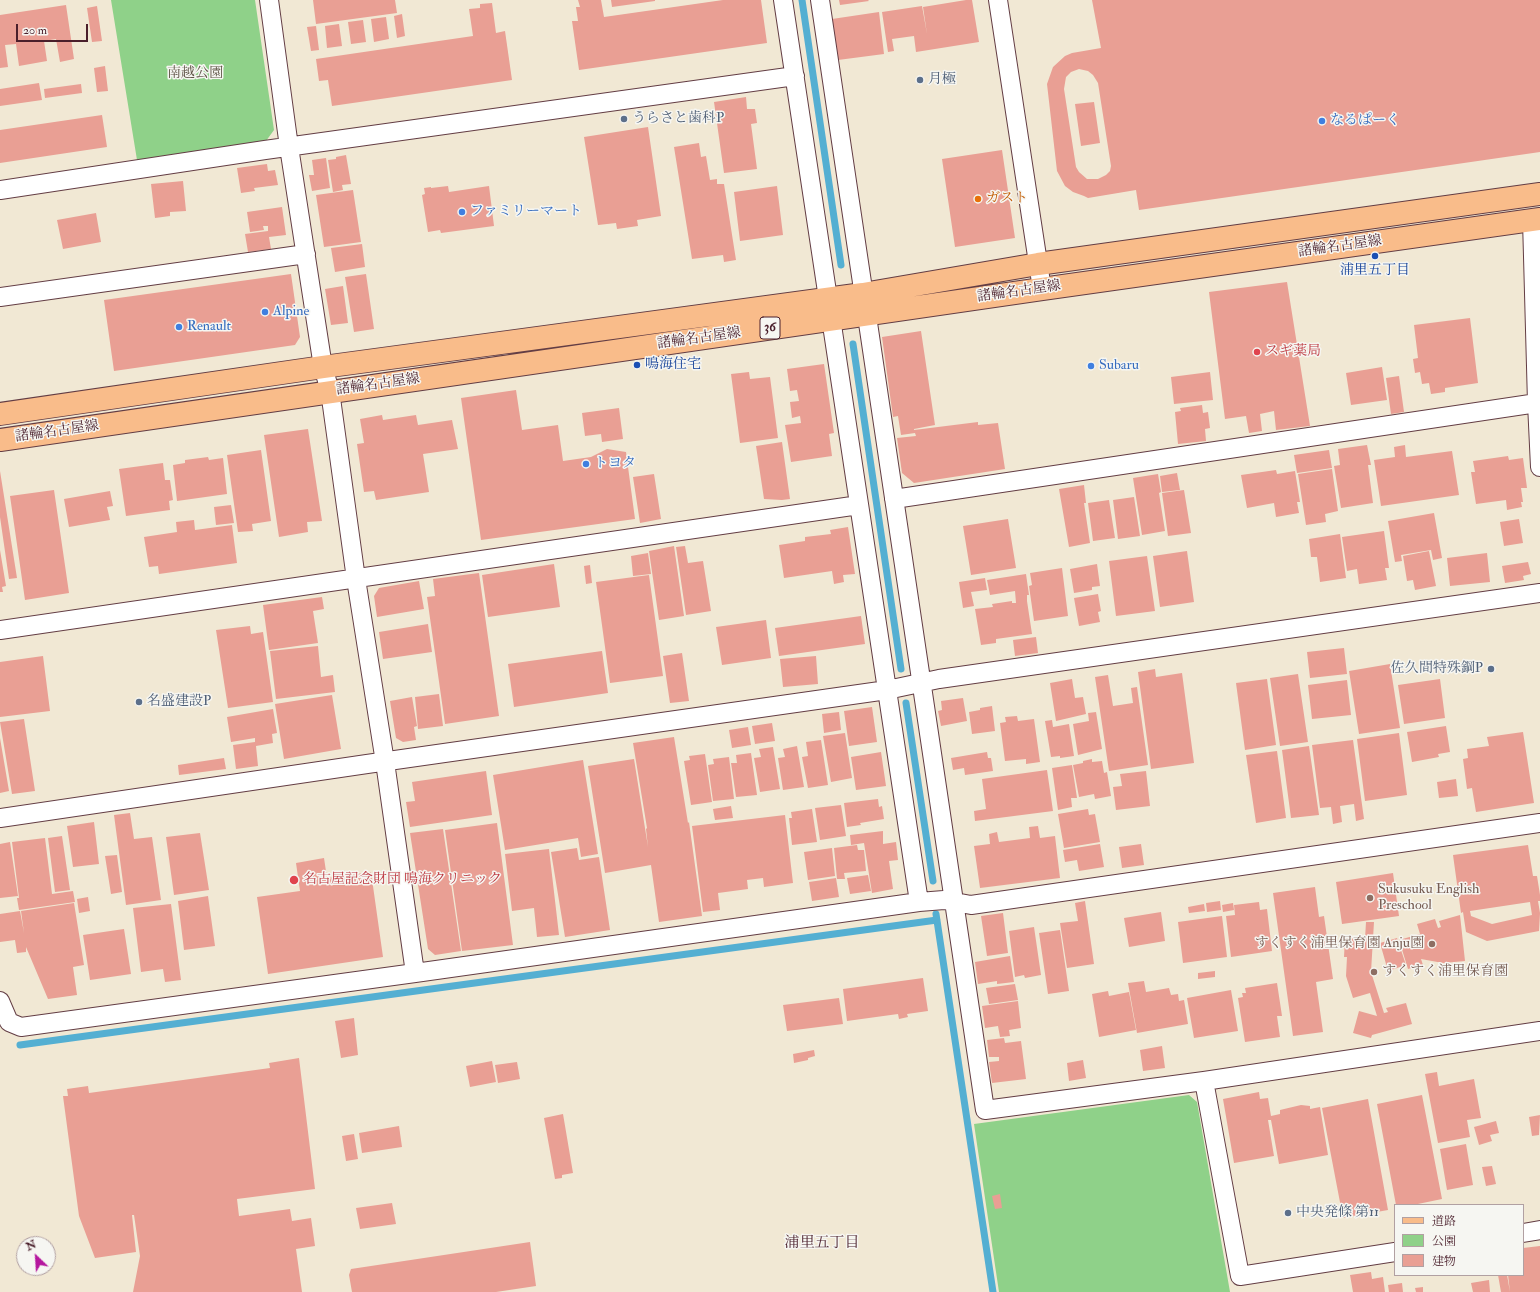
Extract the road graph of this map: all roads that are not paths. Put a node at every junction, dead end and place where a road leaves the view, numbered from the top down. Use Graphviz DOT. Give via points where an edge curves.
graph roads {
  1 [pos="269,0"];
  2 [pos="784,0"];
  3 [pos="820,0"];
  4 [pos="998,0"];
  5 [pos="795,76"];
  6 [pos="289,147"];
  7 [pos="0,190"];
  8 [pos="1540,194"];
  9 [pos="1536,219"];
  10 [pos="306,254"];
  11 [pos="1038,264"];
  12 [pos="1042,289"];
  13 [pos="0,297"];
  14 [pos="864,304"];
  15 [pos="829,309"];
  16 [pos="323,367"];
  17 [pos="330,391"];
  18 [pos="1537,403"];
  19 [pos="0,414"];
  20 [pos="0,440"];
  21 [pos="1540,467"];
  22 [pos="894,499"];
  23 [pos="859,505"];
  24 [pos="356,579"];
  25 [pos="1540,593"];
  26 [pos="0,630"];
  27 [pos="921,683"];
  28 [pos="887,690"];
  29 [pos="385,762"];
  30 [pos="0,818"];
  31 [pos="1540,823"];
  32 [pos="954,901"];
  33 [pos="919,902"];
  34 [pos="415,973"];
  35 [pos="0,1001"];
  36 [pos="1540,1031"];
  37 [pos="1204,1081"];
  38 [pos="1540,1230"];
  39 [pos="1524,1233"];
  40 [pos="1394,1252"];
  41 [pos="1241,1284"];
  1 -- 6 [label="street"];
  2 -- 5 [label="street"];
  3 -- 14 [label="street"];
  4 -- 11 [label="street"];
  5 -- 6 [label="street"];
  5 -- 15 [label="street"];
  6 -- 7 [label="street"];
  6 -- 10 [label="street"];
  8 -- 11 [label="main road, 諸輪名古屋線 / 36"];
  9 -- 12 [label="main road, 諸輪名古屋線 / 36"];
  9 -- 18 [label="street"];
  10 -- 13 [label="street"];
  10 -- 16 [label="street"];
  11 -- 12 [label="street"];
  11 -- 14 [label="main road, 諸輪名古屋線 / 36"];
  12 -- 14 [label="main road, 諸輪名古屋線 / 36"];
  14 -- 15 [label="main road, 諸輪名古屋線 / 36"];
  14 -- 22 [label="street"];
  15 -- 16 [label="main road, 諸輪名古屋線 / 36"];
  15 -- 17 [label="main road, 諸輪名古屋線 / 36"];
  15 -- 23 [label="street"];
  16 -- 17 [label="street"];
  16 -- 19 [label="main road, 諸輪名古屋線 / 36"];
  17 -- 20 [label="main road, 諸輪名古屋線 / 36"];
  17 -- 24 [label="street"];
  18 -- 21 [label="street"];
  18 -- 22 [label="street"];
  22 -- 27 [label="street"];
  23 -- 24 [label="street"];
  23 -- 28 [label="street"];
  24 -- 26 [label="street"];
  24 -- 29 [label="street"];
  25 -- 27 [label="street"];
  27 -- 28 [label="street"];
  27 -- 32 [label="street"];
  28 -- 29 [label="street"];
  28 -- 33 [label="street"];
  29 -- 30 [label="street"];
  29 -- 34 [label="street"];
  31 -- 32 [label="street" via="971,905"];
  32 -- 33 [label="street"];
  32 -- 37 [label="street" via="985,1110"];
  33 -- 34 [label="street"];
  34 -- 35 [label="street" via="21,1028 9,1022"];
  36 -- 37 [label="street"];
  37 -- 41 [label="street"];
  38 -- 39 [label="street"];
  40 -- 41 [label="street"];
}
